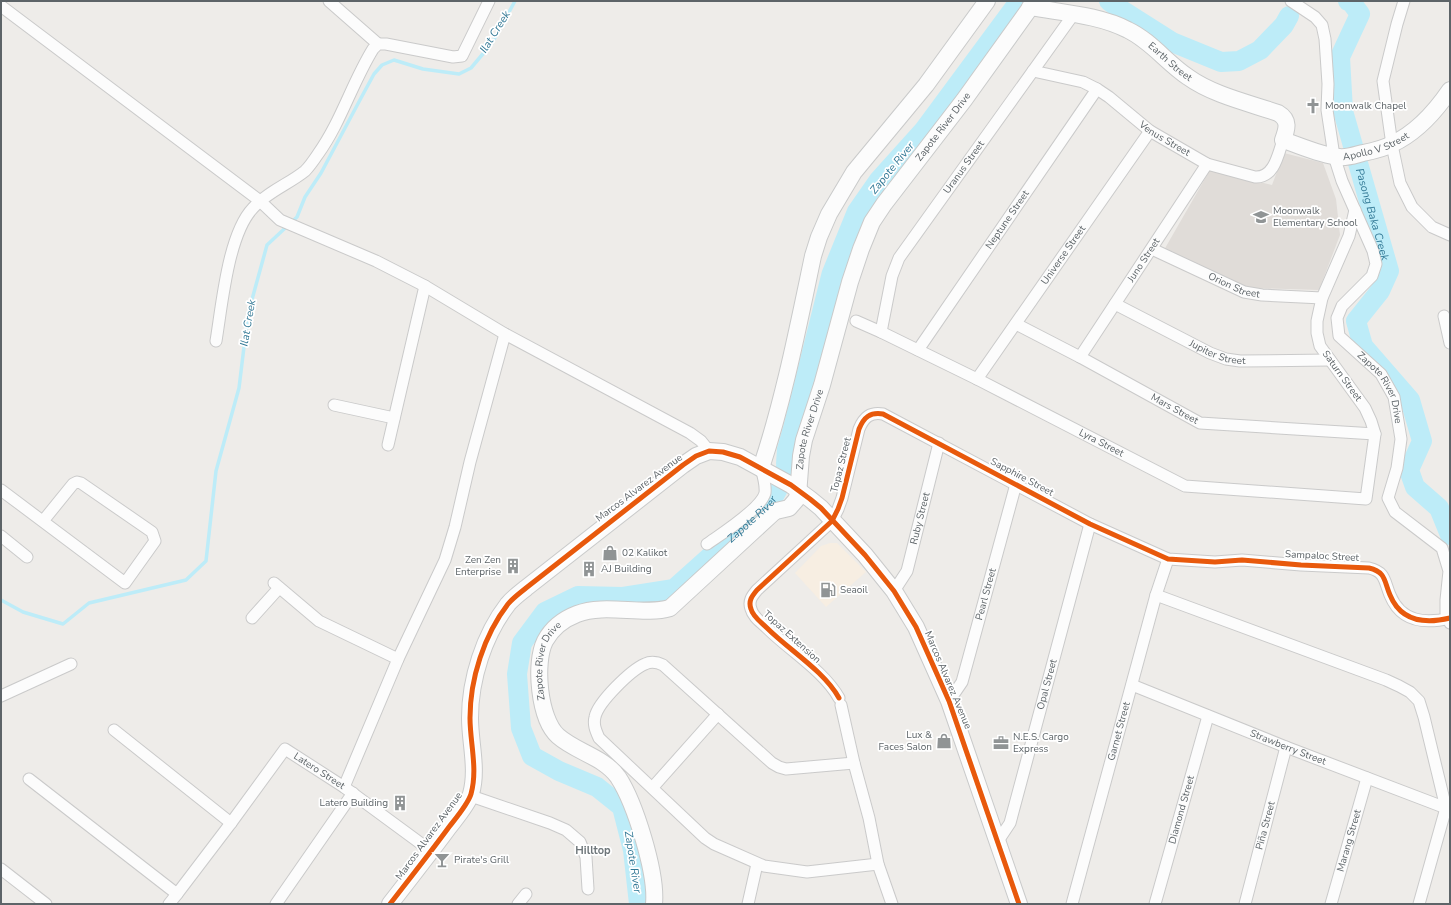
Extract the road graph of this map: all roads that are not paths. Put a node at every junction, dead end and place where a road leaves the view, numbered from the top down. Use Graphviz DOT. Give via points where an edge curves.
graph roads {
  1 [pos="329,1"];
  2 [pos="489,1"];
  3 [pos="987,1"];
  4 [pos="1291,1"];
  5 [pos="1404,1"];
  6 [pos="1033,4"];
  7 [pos="1,6"];
  8 [pos="1073,15"];
  9 [pos="378,44"];
  10 [pos="1033,71"];
  11 [pos="1097,89"];
  12 [pos="1450,90"];
  13 [pos="1150,131"];
  14 [pos="1283,140"];
  15 [pos="1392,145"];
  16 [pos="1340,157"];
  17 [pos="1207,164"];
  18 [pos="260,201"];
  19 [pos="1355,210"];
  20 [pos="1450,235"];
  21 [pos="1152,249"];
  22 [pos="424,286"];
  23 [pos="1322,298"];
  24 [pos="1115,304"];
  25 [pos="1444,316"];
  26 [pos="856,320"];
  27 [pos="1016,324"];
  28 [pos="881,332"];
  29 [pos="505,334"];
  30 [pos="216,341"];
  31 [pos="1450,343"];
  32 [pos="918,350"];
  33 [pos="1080,357"];
  34 [pos="1330,360"];
  35 [pos="977,379"];
  36 [pos="334,405"];
  37 [pos="868,415"];
  38 [pos="394,418"];
  39 [pos="1375,434"];
  40 [pos="939,443"];
  41 [pos="388,445"];
  42 [pos="709,451"];
  43 [pos="768,472"];
  44 [pos="1016,484"];
  45 [pos="795,488"];
  46 [pos="1,490"];
  47 [pos="1366,499"];
  48 [pos="43,521"];
  49 [pos="832,521"];
  50 [pos="1090,524"];
  51 [pos="1,536"];
  52 [pos="707,544"];
  53 [pos="27,557"];
  54 [pos="1168,559"];
  55 [pos="894,591"];
  56 [pos="1156,595"];
  57 [pos="252,618"];
  58 [pos="1449,620"];
  59 [pos="398,659"];
  60 [pos="71,664"];
  61 [pos="1132,685"];
  62 [pos="1,696"];
  63 [pos="949,701"];
  64 [pos="718,714"];
  65 [pos="1208,716"];
  66 [pos="114,730"];
  67 [pos="1286,747"];
  68 [pos="854,763"];
  69 [pos="1367,778"];
  70 [pos="29,779"];
  71 [pos="653,787"];
  72 [pos="349,790"];
  73 [pos="471,796"];
  74 [pos="1446,808"];
  75 [pos="231,823"];
  76 [pos="998,841"];
  77 [pos="431,851"];
  78 [pos="757,864"];
  79 [pos="878,864"];
  80 [pos="1,869"];
  81 [pos="588,889"];
  82 [pos="177,894"];
  83 [pos="526,894"];
  84 [pos="46,904"];
  85 [pos="169,904"];
  86 [pos="276,904"];
  87 [pos="390,904"];
  88 [pos="518,904"];
  89 [pos="654,904"];
  90 [pos="748,904"];
  91 [pos="892,904"];
  92 [pos="1019,904"];
  93 [pos="1072,904"];
  94 [pos="1155,904"];
  95 [pos="1245,904"];
  96 [pos="1331,904"];
  97 [pos="1419,904"];
  1 -- 9 [label="street"];
  2 -- 9 [label="street" via="462,56 453,57"];
  3 -- 43 [label="main road" via="926,85 854,172 829,214 814,256 774,429"];
  4 -- 16 [label="street, Zapote River Drive" via="1315,16 1322,25 1328,84 1327,110"];
  5 -- 15 [label="street" via="1383,81"];
  6 -- 8 [label="main road, Earth Street"];
  6 -- 45 [label="main road, Zapote River Drive" via="872,222 850,282 804,440"];
  7 -- 18 [label="street"];
  8 -- 10 [label="street, Uranus Street"];
  8 -- 14 [label="main road, Earth Street" via="1128,29 1199,84 1278,113 1287,121"];
  9 -- 18 [label="street" via="368,57 318,154 305,170"];
  10 -- 11 [label="street, Venus Street" via="1083,82"];
  10 -- 28 [label="street, Uranus Street" via="899,258 892,276"];
  11 -- 13 [label="street, Venus Street"];
  11 -- 32 [label="street, Neptune Street"];
  12 -- 15 [label="main road, Apollo V Street" via="1420,126"];
  13 -- 17 [label="street, Venus Street"];
  13 -- 27 [label="street, Universe Street"];
  14 -- 16 [label="main road, Apollo V Street"];
  14 -- 17 [label="street, Venus Street" via="1272,169 1261,177"];
  15 -- 16 [label="main road, Apollo V Street"];
  15 -- 20 [label="street" via="1400,183 1412,208 1432,227"];
  16 -- 19 [label="street, Zapote River Drive" via="1342,181"];
  17 -- 21 [label="street, Juno Street"];
  18 -- 22 [label="street" via="280,220 376,261"];
  18 -- 30 [label="street" via="252,208 240,228 227,272"];
  19 -- 23 [label="street, Saturn Street" via="1349,236"];
  19 -- 58 [label="street, Zapote River Drive" via="1376,264 1372,276 1342,306 1337,318 1339,336 1381,374 1394,397 1401,438 1397,468 1388,498 1396,512 1442,548 1448,571 1446,613"];
  21 -- 23 [label="street, Orion Street" via="1244,292"];
  21 -- 24 [label="street, Juno Street"];
  22 -- 29 [label="street"];
  22 -- 38 [label="street"];
  23 -- 34 [label="street, Saturn Street" via="1317,333 1320,346"];
  24 -- 33 [label="street, Juno Street"];
  24 -- 34 [label="street, Jupiter Street" via="1226,359"];
  25 -- 31 [label="street"];
  26 -- 28 [label="street, Lyra Street"];
  27 -- 33 [label="street, Mars Street"];
  27 -- 35 [label="street, Universe Street"];
  28 -- 32 [label="street, Lyra Street"];
  29 -- 42 [label="street" via="690,433"];
  29 -- 59 [label="street" via="445,560"];
  32 -- 35 [label="street, Lyra Street"];
  33 -- 39 [label="street, Mars Street" via="1200,423"];
  34 -- 39 [label="street, Saturn Street" via="1365,408"];
  35 -- 47 [label="street, Lyra Street" via="1185,486"];
  36 -- 38 [label="street"];
  37 -- 40 [label="street, Sapphire Street" via="883,414"];
  37 -- 49 [label="street, Topaz Street" via="862,420 842,498"];
  38 -- 41 [label="street"];
  39 -- 47 [label="street, Saturn Street"];
  40 -- 44 [label="street, Sapphire Street"];
  40 -- 55 [label="street, Ruby Street" via="907,571"];
  42 -- 43 [label="main road, Marcos Alvarez Avenue" via="740,457"];
  42 -- 73 [label="main road, Marcos Alvarez Avenue" via="683,465 509,603 487,641 471,695 474,781"];
  43 -- 45 [label="main road, Marcos Alvarez Avenue"];
  43 -- 52 [label="street" via="761,500 743,518"];
  44 -- 50 [label="street, Sapphire Street"];
  44 -- 63 [label="street, Pearl Street" via="962,682"];
  45 -- 49 [label="main road, Marcos Alvarez Avenue"];
  45 -- 89 [label="main road, Zapote River Drive" via="796,500 790,508 773,513 670,608 578,613 562,621 545,641 540,675 546,717 558,736 604,764 618,777 635,813 651,869"];
  46 -- 48 [label="street"];
  48 -- 48 [label="street" via="125,583 155,540 152,532 77,482"];
  49 -- 55 [label="main road, Marcos Alvarez Avenue" via="865,555"];
  49 -- 68 [label="street, Topaz Extension" via="757,590 750,603 754,615 832,686 840,702"];
  50 -- 54 [label="street, Sapphire Street"];
  50 -- 76 [label="street, Opal Street" via="1010,823"];
  51 -- 53 [label="street"];
  54 -- 56 [label="street, Garnet Street"];
  54 -- 58 [label="street, Sampaloc Street" via="1215,562 1242,560 1369,568 1377,570 1382,575 1390,596 1402,613 1411,619"];
  55 -- 63 [label="main road, Marcos Alvarez Avenue" via="916,627"];
  56 -- 61 [label="street, Garnet Street"];
  56 -- 74 [label="street" via="1386,680 1410,692 1419,701 1424,717"];
  57 -- 59 [label="street" via="277,585 319,621"];
  59 -- 72 [label="street"];
  60 -- 62 [label="street"];
  61 -- 65 [label="street, Strawberry Street"];
  61 -- 93 [label="street, Garnet Street"];
  63 -- 76 [label="main road, Marcos Alvarez Avenue"];
  64 -- 68 [label="street" via="779,767 786,769"];
  64 -- 71 [label="street"];
  64 -- 71 [label="street" via="658,662 645,664 621,682 599,708 595,716 596,731 607,746"];
  65 -- 67 [label="street, Strawberry Street"];
  65 -- 94 [label="street, Diamond Street"];
  66 -- 75 [label="street"];
  67 -- 69 [label="street, Strawberry Street"];
  67 -- 95 [label="street, Piña Street"];
  68 -- 79 [label="street"];
  69 -- 74 [label="street, Strawberry Street"];
  69 -- 96 [label="street, Marang Street"];
  70 -- 82 [label="street"];
  71 -- 78 [label="street" via="705,838"];
  72 -- 75 [label="street, Latero Street" via="284,749"];
  72 -- 77 [label="street, Latero Street"];
  72 -- 86 [label="street"];
  73 -- 77 [label="main road, Marcos Alvarez Avenue"];
  73 -- 81 [label="street" via="566,830 580,842 586,856"];
  74 -- 97 [label="street"];
  75 -- 82 [label="street"];
  76 -- 92 [label="main road, Marcos Alvarez Avenue"];
  77 -- 87 [label="main road, Marcos Alvarez Avenue"];
  78 -- 79 [label="street" via="807,872"];
  78 -- 90 [label="street"];
  79 -- 91 [label="street"];
  80 -- 84 [label="street"];
  82 -- 85 [label="street"];
  83 -- 88 [label="street"];
}
